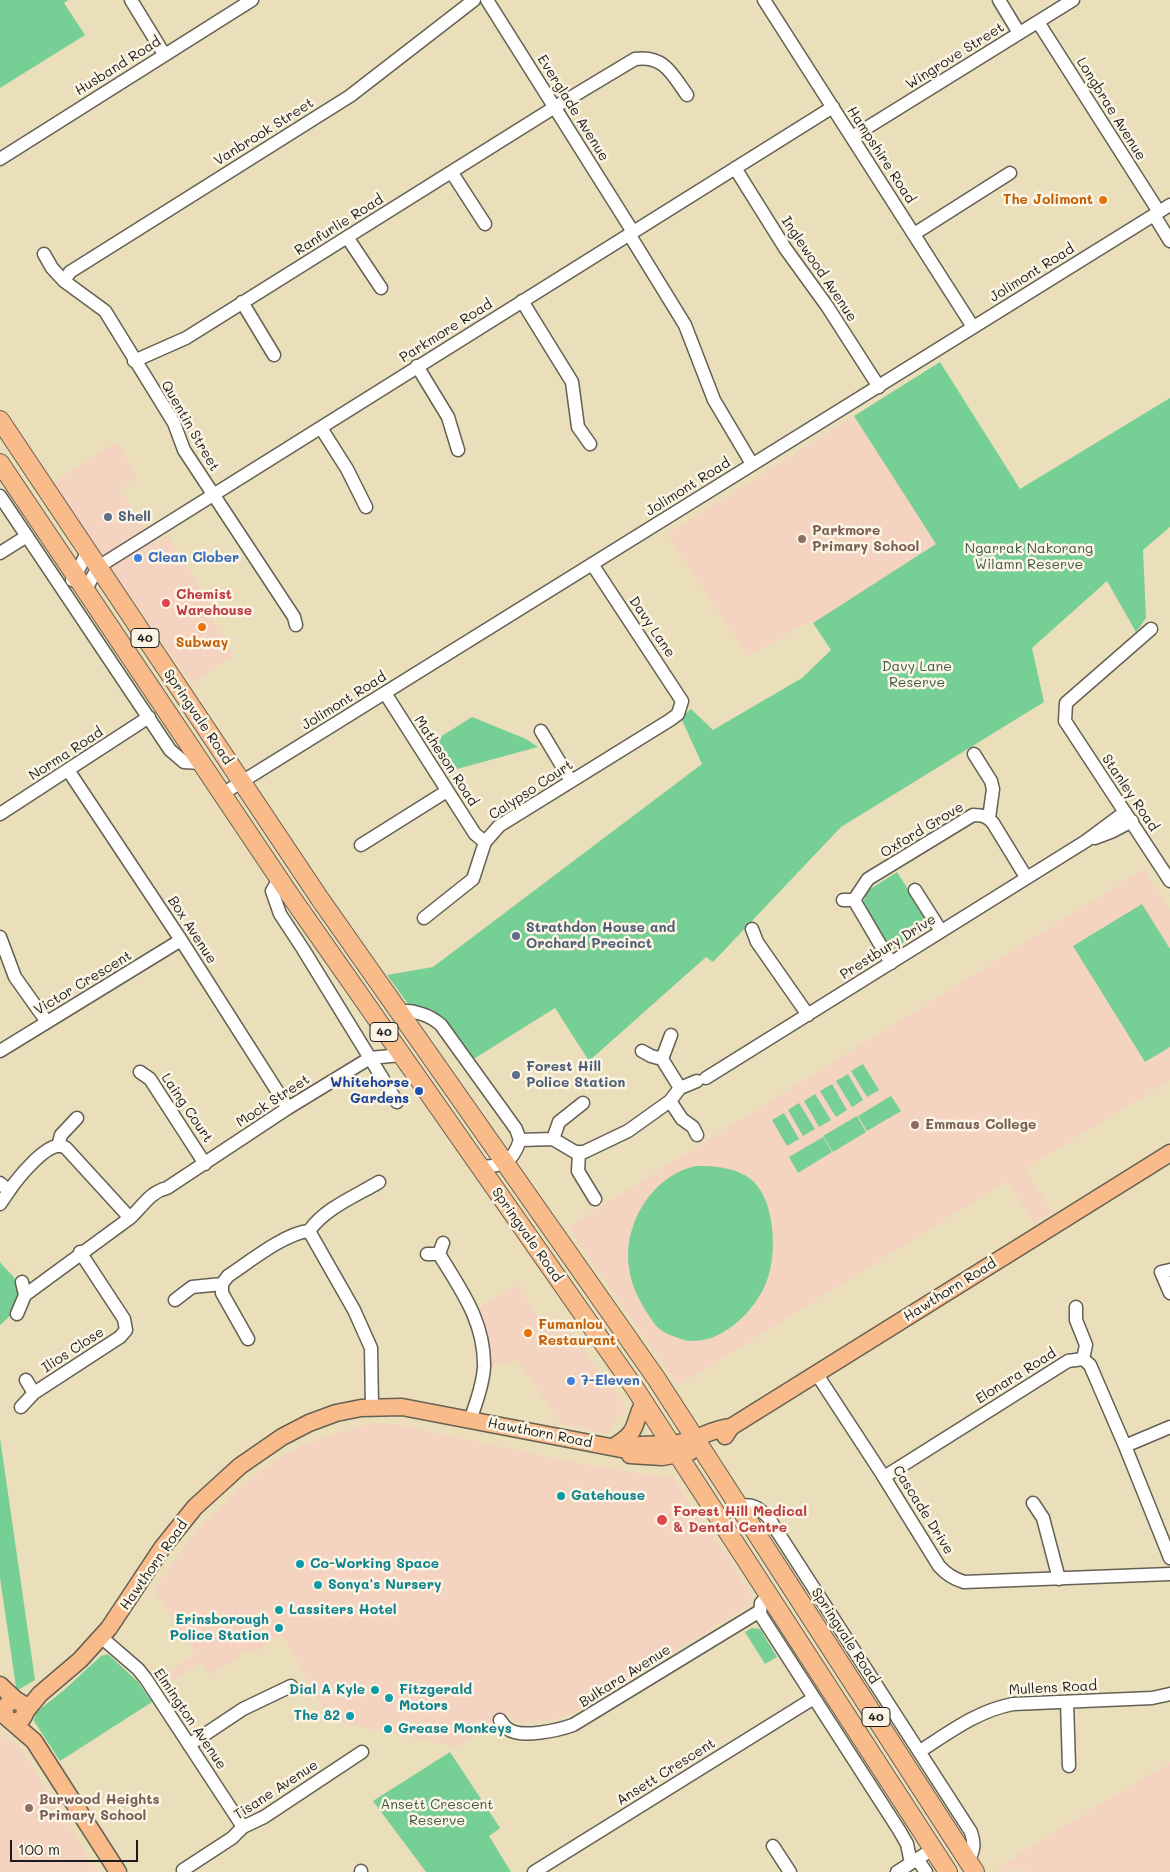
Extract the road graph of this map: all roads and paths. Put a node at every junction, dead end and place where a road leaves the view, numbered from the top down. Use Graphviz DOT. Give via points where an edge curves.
graph roads {
  1 [pos="131,0"];
  2 [pos="252,0"];
  3 [pos="474,0"];
  4 [pos="486,0"];
  5 [pos="764,0"];
  6 [pos="999,0"];
  7 [pos="1073,0"];
  8 [pos="1038,22"];
  9 [pos="1020,33"];
  10 [pos="164,54"];
  11 [pos="687,95"];
  12 [pos="554,107"];
  13 [pos="833,107"];
  14 [pos="852,137"];
  15 [pos="0,159"];
  16 [pos="736,168"];
  17 [pos="452,173"];
  18 [pos="1010,173"];
  19 [pos="1170,205"];
  20 [pos="1156,214"];
  21 [pos="485,224"];
  22 [pos="631,233"];
  23 [pos="914,234"];
  24 [pos="347,237"];
  25 [pos="1170,241"];
  26 [pos="44,254"];
  27 [pos="64,281"];
  28 [pos="381,288"];
  29 [pos="522,301"];
  30 [pos="242,302"];
  31 [pos="973,327"];
  32 [pos="274,355"];
  33 [pos="134,361"];
  34 [pos="417,366"];
  35 [pos="879,386"];
  36 [pos="0,420"];
  37 [pos="321,428"];
  38 [pos="590,444"];
  39 [pos="458,450"];
  40 [pos="0,463"];
  41 [pos="752,464"];
  42 [pos="214,494"];
  43 [pos="0,496"];
  44 [pos="366,507"];
  45 [pos="27,536"];
  46 [pos="88,552"];
  47 [pos="0,553"];
  48 [pos="592,564"];
  49 [pos="98,567"];
  50 [pos="80,584"];
  51 [pos="61,587"];
  52 [pos="296,625"];
  53 [pos="1151,629"];
  54 [pos="385,693"];
  55 [pos="680,708"];
  56 [pos="149,718"];
  57 [pos="541,732"];
  58 [pos="974,754"];
  59 [pos="201,763"];
  60 [pos="68,770"];
  61 [pos="571,781"];
  62 [pos="242,782"];
  63 [pos="447,791"];
  64 [pos="222,794"];
  65 [pos="0,814"];
  66 [pos="1128,816"];
  67 [pos="989,818"];
  68 [pos="485,842"];
  69 [pos="361,845"];
  70 [pos="1026,877"];
  71 [pos="279,879"];
  72 [pos="1170,881"];
  73 [pos="915,890"];
  74 [pos="424,918"];
  75 [pos="752,929"];
  76 [pos="941,931"];
  77 [pos="0,937"];
  78 [pos="181,940"];
  79 [pos="891,963"];
  80 [pos="399,1011"];
  81 [pos="808,1015"];
  82 [pos="47,1022"];
  83 [pos="671,1035"];
  84 [pos="0,1051"];
  85 [pos="642,1051"];
  86 [pos="401,1055"];
  87 [pos="370,1058"];
  88 [pos="662,1059"];
  89 [pos="140,1072"];
  90 [pos="680,1088"];
  91 [pos="670,1101"];
  92 [pos="397,1102"];
  93 [pos="583,1103"];
  94 [pos="288,1108"];
  95 [pos="77,1118"];
  96 [pos="697,1134"];
  97 [pos="553,1139"];
  98 [pos="520,1140"];
  99 [pos="58,1146"];
  100 [pos="580,1153"];
  101 [pos="1170,1153"];
  102 [pos="506,1163"];
  103 [pos="206,1164"];
  104 [pos="480,1167"];
  105 [pos="383,1180"];
  106 [pos="4,1187"];
  107 [pos="595,1199"];
  108 [pos="0,1204"];
  109 [pos="130,1218"];
  110 [pos="310,1231"];
  111 [pos="436,1250"];
  112 [pos="80,1252"];
  113 [pos="1162,1268"];
  114 [pos="22,1282"];
  115 [pos="222,1284"];
  116 [pos="1170,1293"];
  117 [pos="25,1295"];
  118 [pos="175,1300"];
  119 [pos="1076,1307"];
  120 [pos="17,1314"];
  121 [pos="250,1342"];
  122 [pos="1083,1359"];
  123 [pos="816,1373"];
  124 [pos="26,1380"];
  125 [pos="34,1393"];
  126 [pos="644,1402"];
  127 [pos="372,1407"];
  128 [pos="21,1408"];
  129 [pos="470,1420"];
  130 [pos="1170,1427"];
  131 [pos="699,1443"];
  132 [pos="1125,1446"];
  133 [pos="617,1448"];
  134 [pos="676,1449"];
  135 [pos="884,1477"];
  136 [pos="1033,1503"];
  137 [pos="739,1506"];
  138 [pos="1170,1558"];
  139 [pos="1170,1574"];
  140 [pos="1060,1579"];
  141 [pos="769,1595"];
  142 [pos="760,1611"];
  143 [pos="101,1637"];
  144 [pos="0,1685"];
  145 [pos="291,1686"];
  146 [pos="1170,1694"];
  147 [pos="814,1698"];
  148 [pos="1067,1702"];
  149 [pos="11,1710"];
  150 [pos="500,1720"];
  151 [pos="190,1745"];
  152 [pos="920,1751"];
  153 [pos="362,1752"];
  154 [pos="1069,1766"];
  155 [pos="242,1827"];
  156 [pos="899,1830"];
  157 [pos="922,1832"];
  158 [pos="773,1846"];
  159 [pos="933,1849"];
  160 [pos="914,1861"];
  161 [pos="972,1867"];
  162 [pos="183,1870"];
  163 [pos="118,1872"];
  164 [pos="534,1872"];
  165 [pos="790,1872"];
  166 [pos="897,1872"];
  167 [pos="926,1872"];
  168 [pos="948,1872"];
  1 -- 10 [label="street"];
  2 -- 10 [label="street, Husband Road"];
  3 -- 27 [label="street, Vanbrook Street" via="350,96 70,272"];
  4 -- 12 [label="street, Everglade Avenue"];
  5 -- 13 [label="street, Hampshire Road"];
  6 -- 9 [label="street"];
  7 -- 8 [label="street, Wingrove Street"];
  8 -- 9 [label="street, Wingrove Street"];
  8 -- 20 [label="street, Longbrae Avenue"];
  9 -- 14 [label="street, Wingrove Street"];
  10 -- 15 [label="street, Husband Road"];
  11 -- 12 [label="street, Ranfurlie Road" via="658,60 648,57 635,59"];
  12 -- 17 [label="street, Ranfurlie Road"];
  12 -- 22 [label="street, Everglade Avenue"];
  13 -- 14 [label="street, Hampshire Road"];
  13 -- 16 [label="street, Parkmore Road"];
  14 -- 23 [label="street, Hampshire Road"];
  16 -- 22 [label="street, Parkmore Road"];
  16 -- 35 [label="street, Inglewood Avenue" via="785,248"];
  17 -- 21 [label="street"];
  17 -- 24 [label="street, Ranfurlie Road"];
  18 -- 23 [label="street"];
  19 -- 20 [label="street, Jolimont Road"];
  20 -- 25 [label="street, Longbrae Avenue"];
  20 -- 31 [label="street, Jolimont Road"];
  22 -- 29 [label="street, Parkmore Road"];
  22 -- 41 [label="street, Everglade Avenue" via="686,325 714,400"];
  23 -- 31 [label="street, Hampshire Road"];
  24 -- 28 [label="street"];
  24 -- 30 [label="street, Ranfurlie Road"];
  26 -- 27 [label="street, Quentin Street"];
  27 -- 33 [label="street, Quentin Street" via="105,311"];
  29 -- 34 [label="street, Parkmore Road"];
  29 -- 38 [label="street" via="572,382 578,427"];
  30 -- 32 [label="street"];
  30 -- 33 [label="street, Ranfurlie Road" via="186,338"];
  31 -- 35 [label="street, Jolimont Road"];
  33 -- 42 [label="street, Quentin Street" via="174,423 184,450"];
  34 -- 37 [label="street, Parkmore Road"];
  34 -- 39 [label="street" via="448,417"];
  35 -- 41 [label="street, Jolimont Road"];
  36 -- 46 [label="highway, Springvale Road / 40"];
  37 -- 42 [label="street, Parkmore Road"];
  37 -- 44 [label="street"];
  40 -- 50 [label="highway, Springvale Road / 40"];
  41 -- 48 [label="street, Jolimont Road"];
  42 -- 49 [label="street, Parkmore Road"];
  42 -- 52 [label="street, Quentin Street" via="294,617"];
  43 -- 45 [label="street, Springvale Road"];
  45 -- 47 [label="street"];
  45 -- 51 [label="street, Springvale Road"];
  46 -- 49 [label="highway, Springvale Road / 40"];
  46 -- 50 [label="street"];
  48 -- 54 [label="street, Jolimont Road"];
  48 -- 55 [label="street, Davy Lane" via="682,701"];
  49 -- 50 [label="street, Parkmore Road"];
  49 -- 62 [label="highway, Springvale Road / 40"];
  50 -- 51 [label="street"];
  50 -- 59 [label="highway, Springvale Road / 40"];
  51 -- 56 [label="street, Springvale Road"];
  53 -- 66 [label="street, Stanley Road" via="1066,704 1065,721"];
  54 -- 62 [label="street, Jolimont Road"];
  54 -- 63 [label="street, Matheson Road"];
  55 -- 61 [label="street, Calypso Court" via="670,720"];
  56 -- 59 [label="street, Springvale Road" via="176,756 188,763"];
  56 -- 60 [label="street, Norma Road"];
  57 -- 61 [label="street"];
  58 -- 67 [label="street" via="992,781"];
  59 -- 64 [label="highway, Springvale Road / 40"];
  60 -- 65 [label="street, Norma Road"];
  60 -- 78 [label="street, Box Avenue"];
  61 -- 68 [label="street, Calypso Court" via="499,826"];
  62 -- 64 [label="street, Jolimont Road"];
  62 -- 80 [label="highway, Springvale Road / 40"];
  63 -- 68 [label="street, Matheson Road" via="475,834"];
  63 -- 69 [label="street"];
  64 -- 71 [label="highway, Springvale Road / 40"];
  66 -- 70 [label="street, Prestbury Drive" via="1112,832 1086,841"];
  66 -- 72 [label="street, Stanley Road"];
  67 -- 70 [label="street"];
  67 -- 79 [label="street, Oxford Grove" via="973,815 868,879 849,900"];
  68 -- 74 [label="street, Calypso Court" via="472,879"];
  70 -- 76 [label="street, Prestbury Drive"];
  71 -- 86 [label="highway, Springvale Road / 40"];
  71 -- 87 [label="street" via="272,892 280,914"];
  73 -- 76 [label="street"];
  75 -- 81 [label="street" via="757,942"];
  76 -- 79 [label="street, Prestbury Drive"];
  77 -- 82 [label="street" via="15,977"];
  78 -- 82 [label="street, Victor Crescent"];
  78 -- 94 [label="street, Box Avenue"];
  79 -- 81 [label="street, Prestbury Drive"];
  80 -- 98 [label="street" via="410,1010 441,1025 516,1129"];
  80 -- 102 [label="highway, Springvale Road / 40"];
  81 -- 90 [label="street, Prestbury Drive" via="702,1080"];
  82 -- 84 [label="street, Victor Crescent"];
  83 -- 88 [label="street"];
  85 -- 88 [label="street"];
  86 -- 87 [label="street, Mock Street"];
  86 -- 104 [label="highway, Springvale Road / 40"];
  87 -- 92 [label="street"];
  87 -- 94 [label="street, Mock Street"];
  88 -- 90 [label="street"];
  89 -- 103 [label="street, Laing Court" via="150,1079"];
  90 -- 91 [label="street"];
  91 -- 96 [label="street"];
  91 -- 100 [label="street" via="619,1136"];
  93 -- 97 [label="street" via="559,1122"];
  94 -- 103 [label="street, Mock Street"];
  95 -- 99 [label="street" via="61,1136"];
  97 -- 98 [label="street"];
  97 -- 100 [label="street"];
  98 -- 102 [label="street" via="514,1155"];
  99 -- 106 [label="street" via="47,1151"];
  99 -- 109 [label="street" via="66,1148"];
  100 -- 107 [label="street" via="578,1171"];
  101 -- 123 [label="main road, Hawthorn Road"];
  102 -- 104 [label="street" via="497,1167"];
  102 -- 131 [label="highway, Springvale Road / 40"];
  103 -- 109 [label="street, Mock Street" via="167,1188 163,1196 144,1205"];
  104 -- 126 [label="highway, Springvale Road / 40"];
  105 -- 110 [label="street" via="326,1214"];
  106 -- 108 [label="street"];
  109 -- 112 [label="street, Mock Street"];
  110 -- 115 [label="street" via="282,1241 228,1276"];
  110 -- 127 [label="street" via="371,1348"];
  111 -- 129 [label="street" via="472,1308 481,1337 484,1368"];
  112 -- 117 [label="street, Mock Street"];
  112 -- 125 [label="street, Ilios Close" via="124,1319 126,1330"];
  113 -- 116 [label="street"];
  114 -- 117 [label="street"];
  115 -- 118 [label="street" via="192,1287"];
  115 -- 121 [label="street" via="222,1293"];
  117 -- 120 [label="street, Mock Street"];
  119 -- 122 [label="street" via="1076,1320 1086,1345"];
  122 -- 132 [label="street" via="1090,1365"];
  122 -- 135 [label="street, Elonara Road" via="1068,1361"];
  123 -- 131 [label="main road, Hawthorn Road" via="731,1427 722,1428"];
  123 -- 135 [label="street, Cascade Drive"];
  124 -- 125 [label="street, Ilios Close"];
  125 -- 128 [label="street, Ilios Close"];
  126 -- 133 [label="main road" via="633,1431"];
  126 -- 134 [label="highway, Springvale Road / 40"];
  127 -- 129 [label="main road, Hawthorn Road" via="411,1408"];
  127 -- 143 [label="main road, Hawthorn Road" via="347,1410 308,1423 269,1445 234,1471 195,1507 171,1536"];
  129 -- 133 [label="main road, Hawthorn Road"];
  130 -- 132 [label="street"];
  131 -- 134 [label="main road, Hawthorn Road"];
  131 -- 137 [label="highway, Springvale Road / 40"];
  132 -- 138 [label="street"];
  133 -- 134 [label="main road, Hawthorn Road" via="628,1455 662,1457"];
  134 -- 141 [label="highway, Springvale Road / 40"];
  135 -- 140 [label="street, Cascade Drive" via="940,1566 950,1576 964,1582"];
  136 -- 140 [label="street" via="1043,1518"];
  137 -- 152 [label="street, Springvale Road" via="756,1507 768,1517"];
  137 -- 161 [label="highway, Springvale Road / 40"];
  139 -- 140 [label="street, Cascade Drive"];
  141 -- 142 [label="street"];
  141 -- 157 [label="highway, Springvale Road / 40"];
  142 -- 147 [label="street"];
  142 -- 150 [label="street, Bulkara Avenue" via="573,1725 525,1734 508,1729"];
  143 -- 149 [label="main road, Hawthorn Road" via="40,1694"];
  143 -- 151 [label="street, Elmington Avenue" via="142,1674"];
  144 -- 149 [label="main road"];
  145 -- 151 [label="street" via="244,1709"];
  146 -- 148 [label="street, Mullens Road" via="1152,1698"];
  147 -- 156 [label="street"];
  147 -- 164 [label="street, Ansett Crescent"];
  148 -- 152 [label="street, Mullens Road" via="1012,1704 987,1710"];
  148 -- 154 [label="street"];
  149 -- 163 [label="main road" via="30,1722 34,1741"];
  151 -- 155 [label="street, Elmington Avenue"];
  152 -- 161 [label="street, Springvale Road" via="971,1832 974,1847"];
  153 -- 155 [label="street, Tisane Avenue"];
  155 -- 162 [label="street, Tisane Avenue" via="232,1838"];
  156 -- 157 [label="street"];
  156 -- 160 [label="street"];
  157 -- 159 [label="highway, Springvale Road / 40"];
  158 -- 165 [label="street"];
  159 -- 160 [label="street"];
  159 -- 168 [label="highway, Springvale Road / 40"];
  160 -- 166 [label="street"];
  160 -- 167 [label="street"];
}
